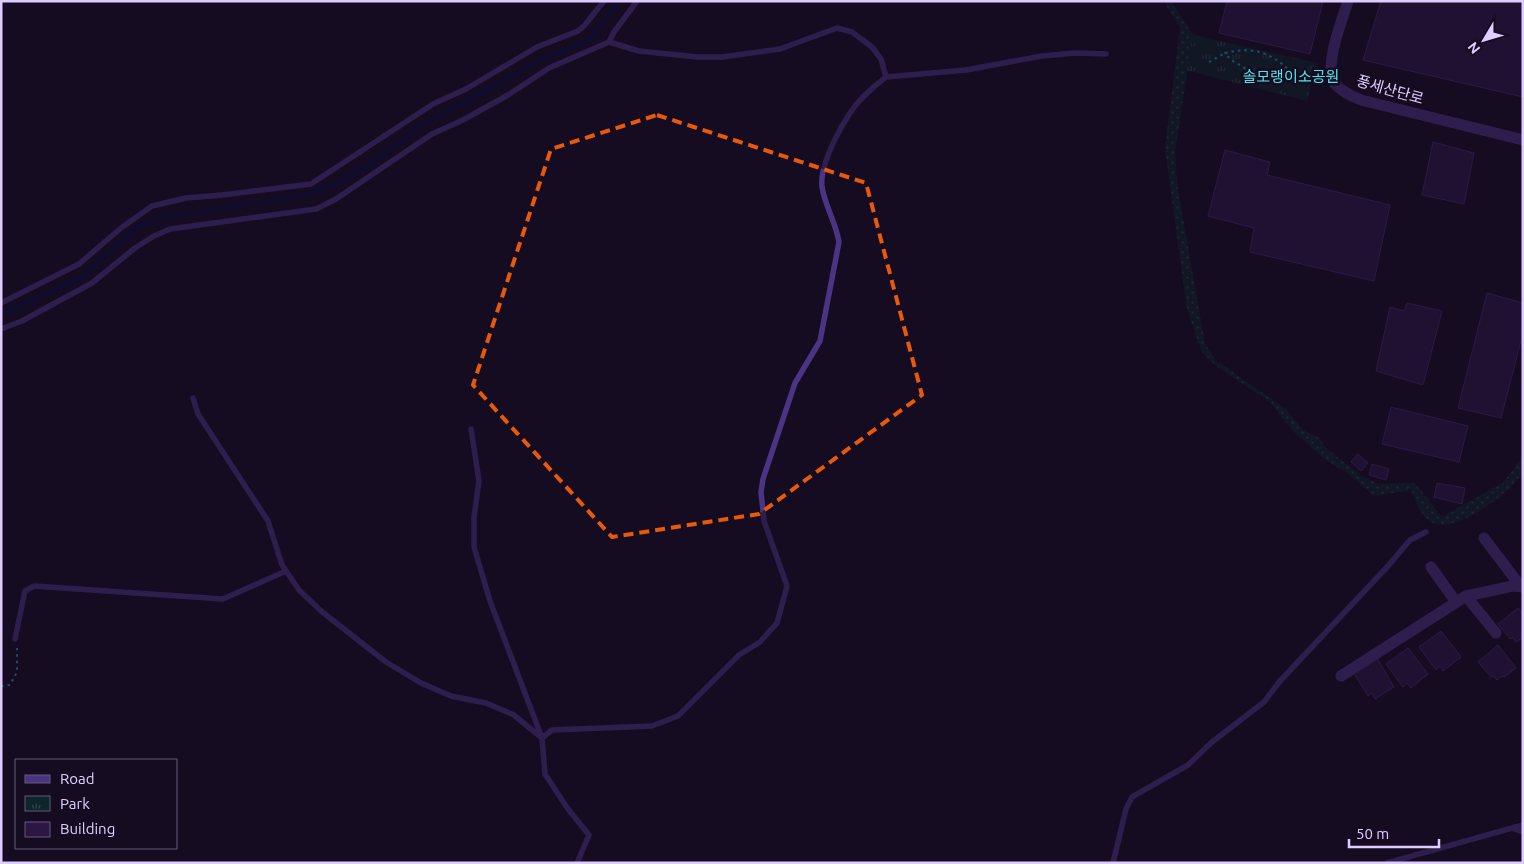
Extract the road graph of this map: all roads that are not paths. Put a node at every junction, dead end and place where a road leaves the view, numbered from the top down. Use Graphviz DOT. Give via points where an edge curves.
graph roads {
  1 [pos="604,1"];
  2 [pos="637,1"];
  3 [pos="1348,1"];
  4 [pos="609,42"];
  5 [pos="1106,54"];
  6 [pos="886,77"];
  7 [pos="1523,140"];
  8 [pos="1,303"];
  9 [pos="1,329"];
  10 [pos="193,398"];
  11 [pos="471,430"];
  12 [pos="1426,532"];
  13 [pos="1484,538"];
  14 [pos="1431,567"];
  15 [pos="286,571"];
  16 [pos="1522,587"];
  17 [pos="1461,599"];
  18 [pos="1496,633"];
  19 [pos="15,639"];
  20 [pos="1341,676"];
  21 [pos="542,738"];
  22 [pos="1523,825"];
  23 [pos="1512,828"];
  24 [pos="1523,832"];
  25 [pos="577,863"];
  26 [pos="1113,863"];
  27 [pos="1387,863"];
  1 -- 8 [label="lane" via="578,31 537,47 466,89 433,104 311,184 186,198 152,206 120,228 79,264"];
  2 -- 4 [label="lane"];
  3 -- 7 [label="street, 풍세산단로" via="1331,74 1346,94"];
  4 -- 6 [label="lane" via="639,51 722,57 780,49 837,28 852,32 872,47 881,59"];
  4 -- 9 [label="lane" via="549,68 508,95 432,134 336,199 316,208 170,228 135,248 92,283"];
  5 -- 6 [label="lane" via="1075,53 966,70"];
  6 -- 21 [label="lane" via="861,98 840,129 823,169 822,186 839,242 820,341 795,383 776,435 761,492 764,521 788,586 777,623 760,642 739,655 678,716 652,726 552,730"];
  10 -- 15 [label="lane" via="198,414 268,521"];
  11 -- 21 [label="lane" via="479,481 474,546 490,601"];
  12 -- 26 [label="lane" via="1410,540 1264,702 1188,765 1132,797"];
  13 -- 16 [label="street"];
  14 -- 17 [label="street"];
  15 -- 19 [label="lane" via="223,599 34,586 25,591"];
  15 -- 21 [label="lane" via="299,590 321,611 386,662 421,683 452,696 486,703 514,715"];
  16 -- 17 [label="street" via="1513,586"];
  17 -- 18 [label="street"];
  17 -- 20 [label="street"];
  21 -- 25 [label="lane" via="545,774 589,835"];
  22 -- 23 [label="lane"];
  23 -- 24 [label="lane"];
  23 -- 27 [label="lane"];
}
